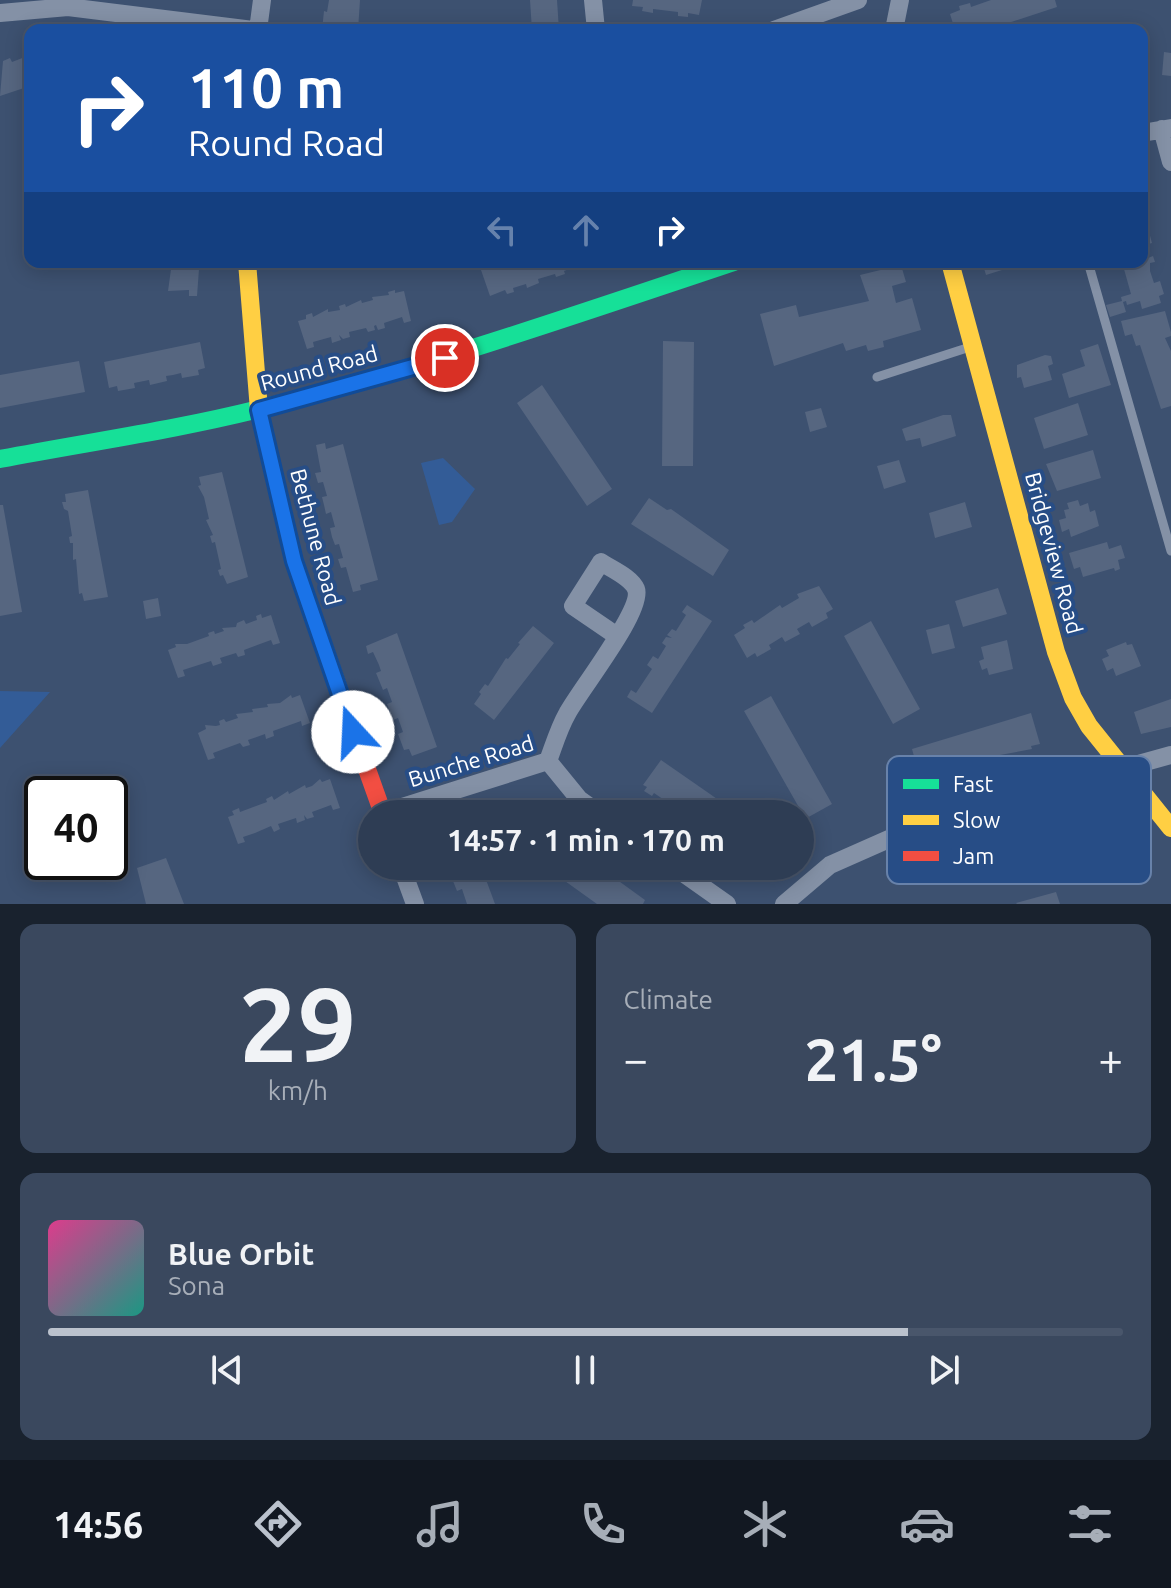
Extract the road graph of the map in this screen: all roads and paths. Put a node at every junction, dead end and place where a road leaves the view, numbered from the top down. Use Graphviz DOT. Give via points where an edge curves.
graph roads {
  1 [pos="262,0"];
  2 [pos="593,0"];
  3 [pos="858,0"];
  4 [pos="900,0"];
  5 [pos="0,13"];
  6 [pos="207,24"];
  7 [pos="257,24"];
  8 [pos="595,24"];
  9 [pos="791,24"];
  10 [pos="895,24"];
  11 [pos="1166,129"];
  12 [pos="1171,162"];
  13 [pos="247,268"];
  14 [pos="716,268"];
  15 [pos="952,268"];
  16 [pos="1090,268"];
  17 [pos="973,346"];
  18 [pos="877,377"];
  19 [pos="259,410"];
  20 [pos="0,459"];
  21 [pos="1171,551"];
  22 [pos="617,636"];
  23 [pos="1171,755"];
  24 [pos="1113,756"];
  25 [pos="548,761"];
  26 [pos="1151,761"];
  27 [pos="378,800"];
  28 [pos="424,800"];
  29 [pos="580,800"];
  30 [pos="1151,804"];
  31 [pos="1171,828"];
  32 [pos="887,839"];
  33 [pos="406,880"];
  34 [pos="693,880"];
  35 [pos="415,904"];
  36 [pos="727,904"];
  37 [pos="784,904"];
  1 -- 7 [label="street"];
  2 -- 8 [label="street"];
  3 -- 9 [label="street"];
  4 -- 10 [label="street"];
  5 -- 6 [label="street" via="68,7"];
  11 -- 12 [label="street"];
  13 -- 19 [label="street, Bethune Road"];
  14 -- 19 [label="street, Round Road" via="445,358"];
  15 -- 17 [label="street, Bridgeview Road"];
  16 -- 21 [label="lane"];
  17 -- 18 [label="lane"];
  17 -- 24 [label="street, Bridgeview Road" via="1056,652 1081,712"];
  19 -- 20 [label="street, Round Road"];
  19 -- 27 [label="street, Bethune Road" via="294,561"];
  22 -- 25 [label="street" via="566,715"];
  23 -- 26 [label="street"];
  25 -- 28 [label="street, Bunche Road"];
  25 -- 29 [label="street, Bunche Road"];
  30 -- 31 [label="street, Bridgeview Road"];
  32 -- 37 [label="street" via="830,865"];
  33 -- 35 [label="street"];
  34 -- 36 [label="street"];
}
